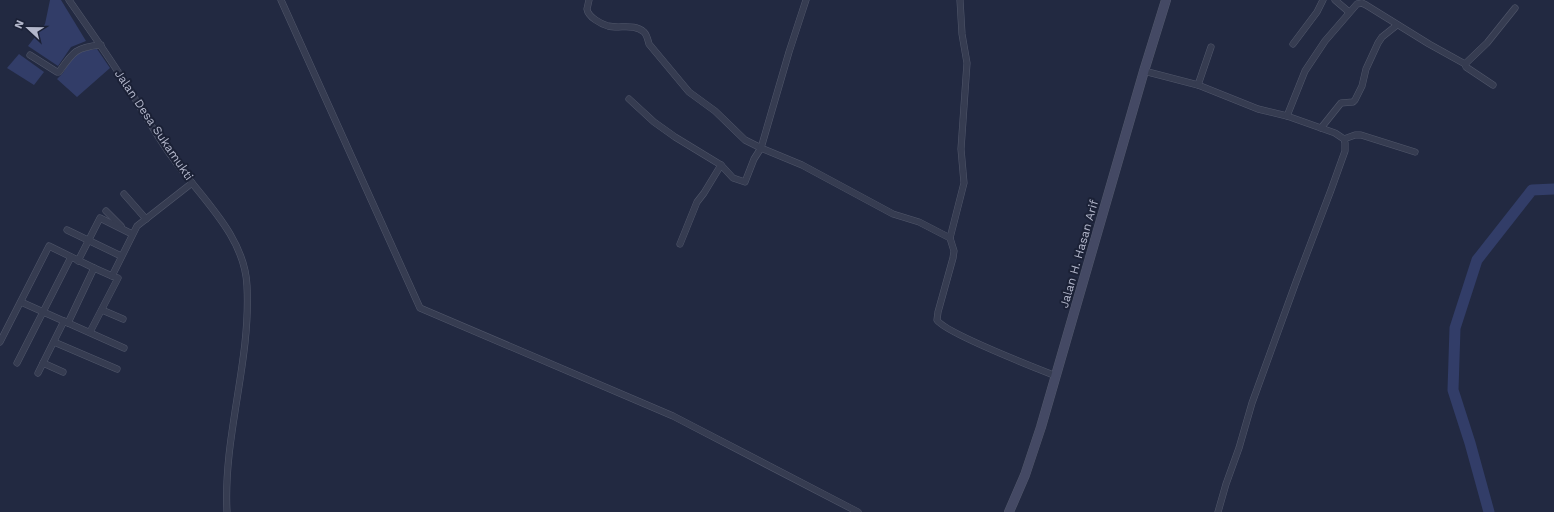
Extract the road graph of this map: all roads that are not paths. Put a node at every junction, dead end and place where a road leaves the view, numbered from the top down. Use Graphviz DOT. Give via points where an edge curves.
graph roads {
  1 [pos="69,0"];
  2 [pos="280,0"];
  3 [pos="589,0"];
  4 [pos="806,0"];
  5 [pos="960,0"];
  6 [pos="1166,0"];
  7 [pos="1322,0"];
  8 [pos="1335,0"];
  9 [pos="1515,8"];
  10 [pos="1349,12"];
  11 [pos="1397,25"];
  12 [pos="1293,44"];
  13 [pos="101,45"];
  14 [pos="1211,47"];
  15 [pos="30,55"];
  16 [pos="1465,64"];
  17 [pos="1144,71"];
  18 [pos="1198,84"];
  19 [pos="1493,85"];
  20 [pos="629,99"];
  21 [pos="1287,116"];
  22 [pos="1320,128"];
  23 [pos="1344,139"];
  24 [pos="761,148"];
  25 [pos="1416,152"];
  26 [pos="721,164"];
  27 [pos="192,183"];
  28 [pos="124,194"];
  29 [pos="106,211"];
  30 [pos="146,219"];
  31 [pos="67,230"];
  32 [pos="125,230"];
  33 [pos="132,234"];
  34 [pos="950,238"];
  35 [pos="88,241"];
  36 [pos="680,244"];
  37 [pos="121,256"];
  38 [pos="71,257"];
  39 [pos="78,261"];
  40 [pos="94,268"];
  41 [pos="112,276"];
  42 [pos="21,302"];
  43 [pos="102,310"];
  44 [pos="43,312"];
  45 [pos="123,319"];
  46 [pos="66,322"];
  47 [pos="90,332"];
  48 [pos="0,342"];
  49 [pos="54,342"];
  50 [pos="124,348"];
  51 [pos="17,363"];
  52 [pos="43,363"];
  53 [pos="117,369"];
  54 [pos="63,372"];
  55 [pos="38,373"];
  56 [pos="1056,376"];
  57 [pos="227,512"];
  58 [pos="858,512"];
  59 [pos="1009,512"];
  60 [pos="1218,512"];
  1 -- 13 [label="street, Jalan Desa Sukamukti"];
  2 -- 58 [label="street" via="420,308 673,416"];
  3 -- 24 [label="street" via="587,9 590,15 608,26 632,27 643,32 649,44 689,92 715,111 745,140"];
  4 -- 24 [label="street"];
  5 -- 34 [label="street" via="967,63 961,149 964,182"];
  6 -- 17 [label="main road, Jalan H. Hasan Arif"];
  7 -- 12 [label="street" via="1317,12"];
  8 -- 10 [label="street"];
  9 -- 16 [label="street" via="1487,43"];
  10 -- 11 [label="street" via="1357,4 1362,3"];
  10 -- 21 [label="street" via="1325,41 1306,71"];
  11 -- 16 [label="street"];
  11 -- 22 [label="street" via="1378,43 1355,100 1341,103"];
  13 -- 15 [label="street" via="80,48 59,72"];
  13 -- 27 [label="street, Jalan Desa Sukamukti" via="172,158"];
  14 -- 18 [label="street"];
  16 -- 19 [label="street"];
  17 -- 18 [label="street"];
  17 -- 56 [label="main road, Jalan H. Hasan Arif"];
  18 -- 21 [label="street" via="1258,109"];
  20 -- 26 [label="street" via="675,137"];
  21 -- 22 [label="street"];
  22 -- 23 [label="street"];
  23 -- 25 [label="street" via="1352,135 1361,135"];
  23 -- 60 [label="street" via="1342,158 1252,403"];
  24 -- 26 [label="street" via="745,182 733,178"];
  24 -- 34 [label="street" via="802,165 893,214 919,222"];
  26 -- 36 [label="street" via="697,202"];
  27 -- 30 [label="street"];
  27 -- 57 [label="street, Jalan Desa Sukamukti" via="219,216 233,240 245,269 247,286 244,350 227,470"];
  28 -- 30 [label="street"];
  29 -- 32 [label="street"];
  30 -- 33 [label="street"];
  31 -- 35 [label="street"];
  32 -- 33 [label="street"];
  32 -- 35 [label="street" via="100,218"];
  33 -- 37 [label="street"];
  34 -- 56 [label="street" via="954,251 938,312 938,322 1015,360"];
  35 -- 37 [label="street"];
  35 -- 39 [label="street"];
  37 -- 41 [label="street"];
  38 -- 39 [label="street"];
  38 -- 42 [label="street" via="49,246"];
  38 -- 44 [label="street"];
  39 -- 40 [label="street"];
  40 -- 41 [label="street"];
  40 -- 46 [label="street"];
  41 -- 43 [label="street" via="118,278"];
  42 -- 44 [label="street"];
  42 -- 48 [label="street"];
  43 -- 45 [label="street"];
  43 -- 47 [label="street"];
  44 -- 46 [label="street"];
  44 -- 51 [label="street"];
  46 -- 47 [label="street"];
  46 -- 49 [label="street"];
  47 -- 50 [label="street"];
  49 -- 52 [label="street"];
  49 -- 53 [label="street"];
  52 -- 54 [label="street"];
  52 -- 55 [label="street"];
  56 -- 59 [label="main road, Jalan H. Hasan Arif" via="1029,464"];
}
